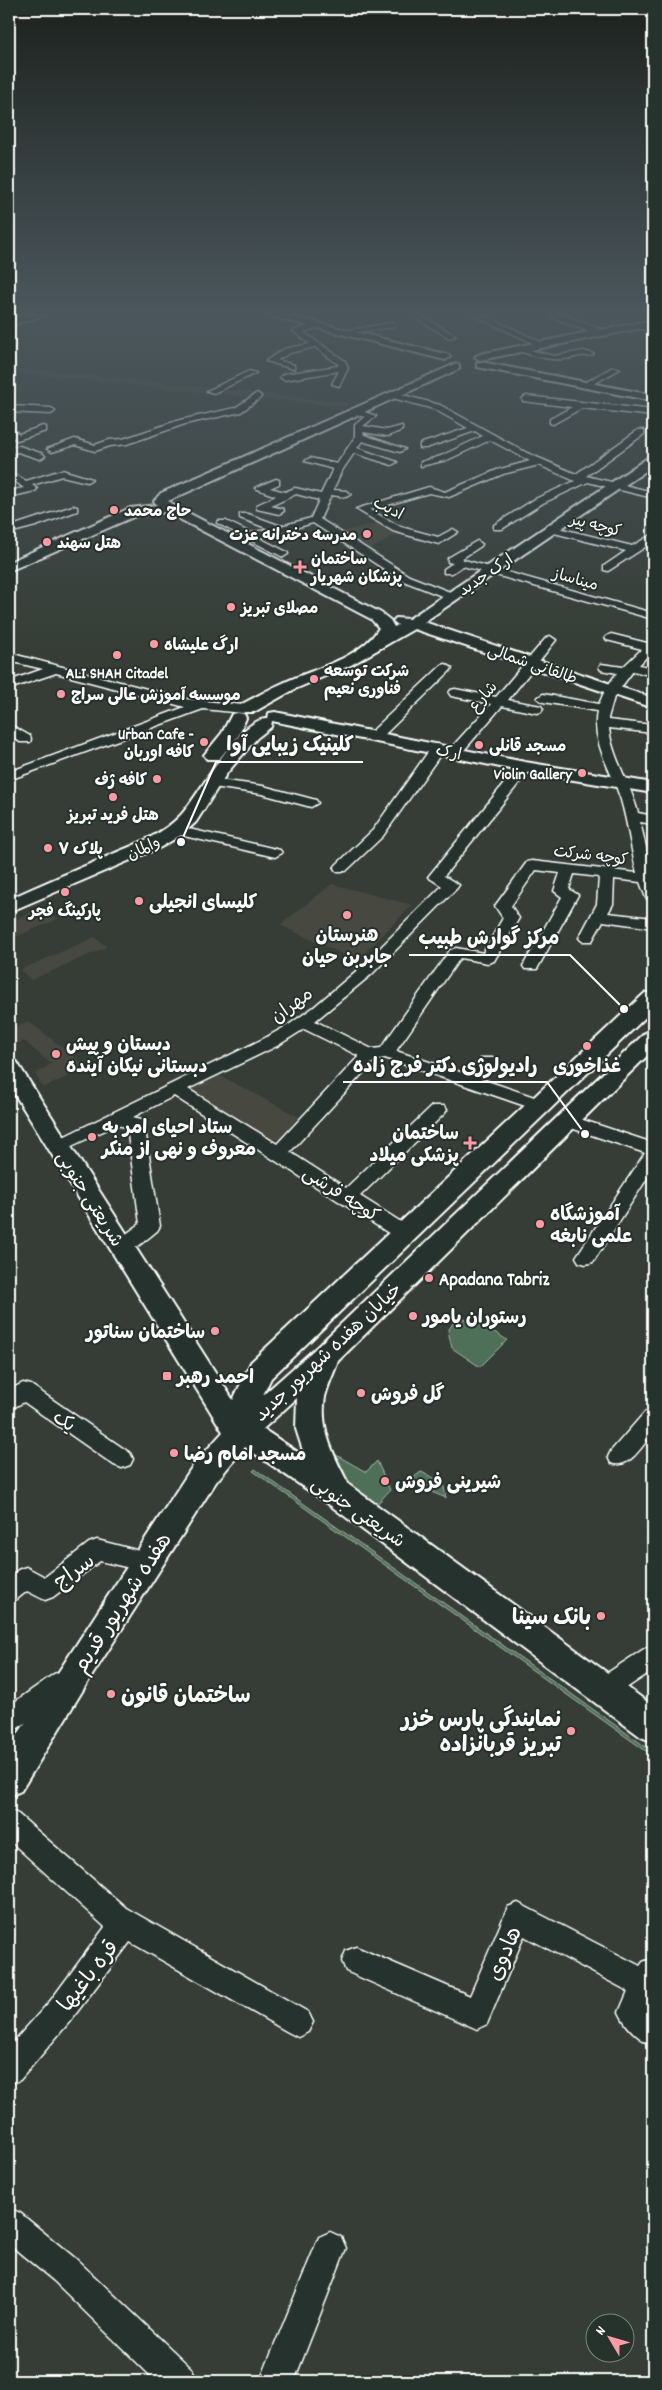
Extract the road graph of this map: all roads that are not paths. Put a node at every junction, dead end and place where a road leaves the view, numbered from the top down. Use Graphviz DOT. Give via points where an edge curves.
graph roads {
  1 [pos="170,427"];
  2 [pos="323,427"];
  3 [pos="362,427"];
  4 [pos="473,427"];
  5 [pos="399,428"];
  6 [pos="476,428"];
  7 [pos="44,429"];
  8 [pos="9,430"];
  9 [pos="641,432"];
  10 [pos="359,433"];
  11 [pos="490,436"];
  12 [pos="423,446"];
  13 [pos="52,449"];
  14 [pos="352,449"];
  15 [pos="400,449"];
  16 [pos="9,451"];
  17 [pos="40,456"];
  18 [pos="653,460"];
  19 [pos="310,461"];
  20 [pos="392,462"];
  21 [pos="539,462"];
  22 [pos="341,464"];
  23 [pos="355,464"];
  24 [pos="424,464"];
  25 [pos="87,479"];
  26 [pos="581,479"];
  27 [pos="17,481"];
  28 [pos="276,482"];
  29 [pos="408,487"];
  30 [pos="615,487"];
  31 [pos="422,492"];
  32 [pos="9,494"];
  33 [pos="291,494"];
  34 [pos="346,494"];
  35 [pos="326,495"];
  36 [pos="446,495"];
  37 [pos="653,495"];
  38 [pos="464,500"];
  39 [pos="168,508"];
  40 [pos="73,509"];
  41 [pos="279,512"];
  42 [pos="244,516"];
  43 [pos="315,520"];
  44 [pos="412,522"];
  45 [pos="222,523"];
  46 [pos="498,527"];
  47 [pos="280,529"];
  48 [pos="397,529"];
  49 [pos="9,530"];
  50 [pos="550,530"];
  51 [pos="453,532"];
  52 [pos="249,537"];
  53 [pos="653,537"];
  54 [pos="477,544"];
  55 [pos="634,550"];
  56 [pos="283,554"];
  57 [pos="462,562"];
  58 [pos="9,567"];
  59 [pos="608,568"];
  60 [pos="490,570"];
  61 [pos="448,571"];
  62 [pos="300,577"];
  63 [pos="452,596"];
  64 [pos="433,608"];
  65 [pos="376,616"];
  66 [pos="653,616"];
  67 [pos="413,623"];
  68 [pos="611,638"];
  69 [pos="550,640"];
  70 [pos="377,644"];
  71 [pos="651,650"];
  72 [pos="9,657"];
  73 [pos="533,663"];
  74 [pos="604,667"];
  75 [pos="446,668"];
  76 [pos="56,669"];
  77 [pos="629,669"];
  78 [pos="653,672"];
  79 [pos="310,677"];
  80 [pos="9,686"];
  81 [pos="610,689"];
  82 [pos="455,694"];
  83 [pos="499,702"];
  84 [pos="653,703"];
  85 [pos="199,706"];
  86 [pos="603,708"];
  87 [pos="243,712"];
  88 [pos="272,718"];
  89 [pos="602,722"];
  90 [pos="9,728"];
  91 [pos="653,729"];
  92 [pos="376,736"];
  93 [pos="25,739"];
  94 [pos="447,750"];
  95 [pos="526,767"];
  96 [pos="9,776"];
  97 [pos="211,783"];
  98 [pos="622,784"];
  99 [pos="653,788"];
  100 [pos="311,803"];
  101 [pos="631,816"];
  102 [pos="653,820"];
  103 [pos="176,830"];
  104 [pos="274,853"];
  105 [pos="340,868"];
  106 [pos="568,869"];
  107 [pos="607,874"];
  108 [pos="646,878"];
  109 [pos="653,898"];
  110 [pos="10,900"];
  111 [pos="598,916"];
  112 [pos="653,923"];
  113 [pos="586,938"];
  114 [pos="531,966"];
  115 [pos="653,998"];
  116 [pos="305,1023"];
  117 [pos="653,1038"];
  118 [pos="378,1054"];
  119 [pos="488,1062"];
  120 [pos="9,1067"];
  121 [pos="470,1081"];
  122 [pos="175,1089"];
  123 [pos="540,1105"];
  124 [pos="438,1110"];
  125 [pos="114,1119"];
  126 [pos="568,1121"];
  127 [pos="59,1146"];
  128 [pos="653,1149"];
  129 [pos="279,1153"];
  130 [pos="653,1155"];
  131 [pos="348,1197"];
  132 [pos="405,1234"];
  133 [pos="122,1247"];
  134 [pos="586,1257"];
  135 [pos="328,1353"];
  136 [pos="9,1402"];
  137 [pos="653,1418"];
  138 [pos="242,1431"];
  139 [pos="620,1457"];
  140 [pos="122,1459"];
  141 [pos="338,1494"];
  142 [pos="147,1562"];
  143 [pos="9,1592"];
  144 [pos="653,1657"];
  145 [pos="74,1674"];
  146 [pos="604,1689"];
  147 [pos="9,1720"];
  148 [pos="653,1726"];
  149 [pos="9,1779"];
  150 [pos="9,1823"];
  151 [pos="116,1918"];
  152 [pos="356,1960"];
  153 [pos="650,1978"];
  154 [pos="298,2022"];
  155 [pos="653,2030"];
  156 [pos="9,2069"];
  157 [pos="9,2224"];
  158 [pos="330,2248"];
  159 [pos="180,2381"];
  160 [pos="277,2381"];
  1 -- 13 [label="street" via="95,448 75,442"];
  2 -- 39 [label="main road" via="166,496 161,501"];
  3 -- 10 [label="street"];
  4 -- 6 [label="street"];
  5 -- 10 [label="street" via="388,433"];
  6 -- 11 [label="street"];
  6 -- 12 [label="street"];
  7 -- 8 [label="street" via="17,437"];
  9 -- 26 [label="street"];
  10 -- 14 [label="street"];
  10 -- 15 [label="street"];
  11 -- 21 [label="street"];
  11 -- 24 [label="street"];
  14 -- 20 [label="street"];
  14 -- 22 [label="street"];
  16 -- 17 [label="street" via="19,448"];
  18 -- 30 [label="main road, ارک جدید"];
  19 -- 22 [label="street"];
  21 -- 26 [label="street"];
  21 -- 36 [label="street" via="500,472"];
  22 -- 23 [label="street"];
  22 -- 35 [label="street"];
  25 -- 27 [label="street" via="62,473"];
  26 -- 30 [label="street"];
  26 -- 46 [label="street"];
  27 -- 32 [label="street" via="32,489"];
  28 -- 33 [label="street" via="260,488"];
  29 -- 31 [label="street"];
  30 -- 37 [label="street"];
  30 -- 50 [label="main road, ارک جدید"];
  31 -- 36 [label="street, ادیب" via="430,490"];
  31 -- 48 [label="street, ادیب" via="361,509"];
  33 -- 35 [label="street"];
  33 -- 41 [label="street" via="261,507"];
  34 -- 35 [label="street"];
  35 -- 43 [label="street"];
  36 -- 38 [label="street, ادیب"];
  39 -- 58 [label="main road" via="135,511 23,555"];
  39 -- 62 [label="main road"];
  40 -- 49 [label="street"];
  42 -- 47 [label="street"];
  43 -- 47 [label="street"];
  43 -- 63 [label="street" via="405,578"];
  44 -- 48 [label="street"];
  45 -- 52 [label="street"];
  47 -- 52 [label="street"];
  48 -- 51 [label="street, ادیب" via="439,541"];
  50 -- 55 [label="street, کوچه پیر"];
  50 -- 60 [label="main road, ارک جدید"];
  52 -- 56 [label="street"];
  53 -- 55 [label="street, کوچه پیر"];
  54 -- 57 [label="street" via="452,560"];
  55 -- 59 [label="street, کوچه پیر"];
  57 -- 60 [label="street, میناساز"];
  57 -- 61 [label="street"];
  60 -- 63 [label="main road, ارک جدید"];
  60 -- 66 [label="street, میناساز"];
  62 -- 64 [label="main road" via="386,608 415,612"];
  62 -- 65 [label="main road"];
  63 -- 64 [label="main road, ارک جدید"];
  64 -- 67 [label="main road, ارک جدید"];
  65 -- 67 [label="main road, طالقانی شمالی"];
  65 -- 70 [label="main road" via="387,628"];
  67 -- 70 [label="main road, ارک جدید"];
  67 -- 73 [label="main road, طالقانی شمالی"];
  68 -- 71 [label="street"];
  69 -- 73 [label="street, شارع"];
  70 -- 79 [label="main road, ارک جدید"];
  71 -- 77 [label="street"];
  72 -- 76 [label="street"];
  73 -- 81 [label="main road, طالقانی شمالی"];
  73 -- 83 [label="street, شارع"];
  74 -- 77 [label="street"];
  75 -- 92 [label="street"];
  76 -- 80 [label="street"];
  76 -- 85 [label="street"];
  77 -- 78 [label="street"];
  77 -- 81 [label="street"];
  79 -- 87 [label="main road"];
  79 -- 88 [label="main road, والمان"];
  81 -- 84 [label="main road, طالقانی شمالی"];
  81 -- 86 [label="street, کوچه شرکت"];
  82 -- 83 [label="street"];
  83 -- 86 [label="street"];
  83 -- 94 [label="street, شارع"];
  85 -- 87 [label="street"];
  85 -- 96 [label="street"];
  86 -- 89 [label="street, کوچه شرکت"];
  87 -- 88 [label="main road, ارک" via="249,724"];
  87 -- 110 [label="main road, والمان" via="230,736 201,769 171,815 139,837"];
  88 -- 92 [label="main road, ارک"];
  88 -- 97 [label="main road, والمان" via="234,754"];
  89 -- 91 [label="street"];
  89 -- 98 [label="street, کوچه شرکت" via="606,746"];
  90 -- 93 [label="street"];
  92 -- 94 [label="main road, ارک"];
  94 -- 95 [label="main road, ارک"];
  94 -- 105 [label="street, شارع" via="378,833"];
  95 -- 98 [label="main road, ارک"];
  95 -- 116 [label="street, مهران" via="435,877 452,885"];
  97 -- 100 [label="street" via="263,790"];
  97 -- 103 [label="main road, والمان" via="189,818"];
  98 -- 99 [label="main road, ارک"];
  98 -- 101 [label="street, کوچه شرکت"];
  101 -- 102 [label="street"];
  101 -- 108 [label="street, کوچه شرکت"];
  103 -- 104 [label="street"];
  103 -- 110 [label="main road, والمان" via="154,843"];
  106 -- 107 [label="street, کوچه شرکت"];
  106 -- 114 [label="street" via="560,891 572,895"];
  106 -- 118 [label="street, کوچه شرکت" via="532,865 503,906 511,918 488,958 456,953"];
  107 -- 108 [label="street, کوچه شرکت"];
  107 -- 111 [label="street" via="605,904"];
  108 -- 109 [label="street, کوچه شرکت"];
  111 -- 112 [label="street"];
  111 -- 113 [label="street"];
  115 -- 123 [label="main road, خیابان هفده شهریور جدید"];
  116 -- 118 [label="street"];
  116 -- 122 [label="street, مهران"];
  117 -- 126 [label="main road, خیابان هفده شهریور جدید"];
  118 -- 121 [label="street"];
  118 -- 129 [label="street"];
  119 -- 121 [label="street"];
  120 -- 127 [label="main road, شریعتی جنوبی"];
  121 -- 123 [label="street"];
  122 -- 125 [label="street, مهران"];
  122 -- 129 [label="street, کوچه فرشی"];
  123 -- 132 [label="main road, خیابان هفده شهریور جدید"];
  124 -- 131 [label="street"];
  125 -- 127 [label="street, مهران"];
  125 -- 133 [label="street" via="136,1123 150,1226"];
  126 -- 128 [label="street"];
  126 -- 135 [label="main road, خیابان هفده شهریور جدید"];
  127 -- 133 [label="main road, شریعتی جنوبی"];
  129 -- 131 [label="street, کوچه فرشی"];
  130 -- 134 [label="street"];
  131 -- 132 [label="street, کوچه فرشی"];
  132 -- 138 [label="main road, خیابان هفده شهریور جدید" via="262,1370 250,1393"];
  133 -- 138 [label="main road, شریعتی جنوبی" via="232,1423"];
  135 -- 138 [label="main road, خیابان هفده شهریور جدید"];
  135 -- 141 [label="main road" via="309,1398 308,1420 316,1448"];
  136 -- 140 [label="street, یک" via="23,1391"];
  137 -- 139 [label="street"];
  138 -- 141 [label="main road, شریعتی جنوبی"];
  138 -- 142 [label="main road, هفده شهریور قدیم" via="205,1473"];
  141 -- 146 [label="main road, شریعتی جنوبی"];
  142 -- 143 [label="street, سراج" via="97,1550 45,1590 26,1577"];
  142 -- 145 [label="main road, هفده شهریور قدیم"];
  144 -- 146 [label="street"];
  145 -- 147 [label="street"];
  145 -- 149 [label="main road, هفده شهریور قدیم"];
  146 -- 148 [label="main road, شریعتی جنوبی"];
  150 -- 151 [label="street, قره باغیها"];
  151 -- 154 [label="street"];
  151 -- 156 [label="street, قره باغیها" via="119,1934 61,2010"];
  152 -- 153 [label="street, هادوی" via="477,2014 518,1917"];
  153 -- 155 [label="street" via="634,2012"];
  157 -- 159 [label="street" via="65,2270"];
  158 -- 160 [label="street"];
}
